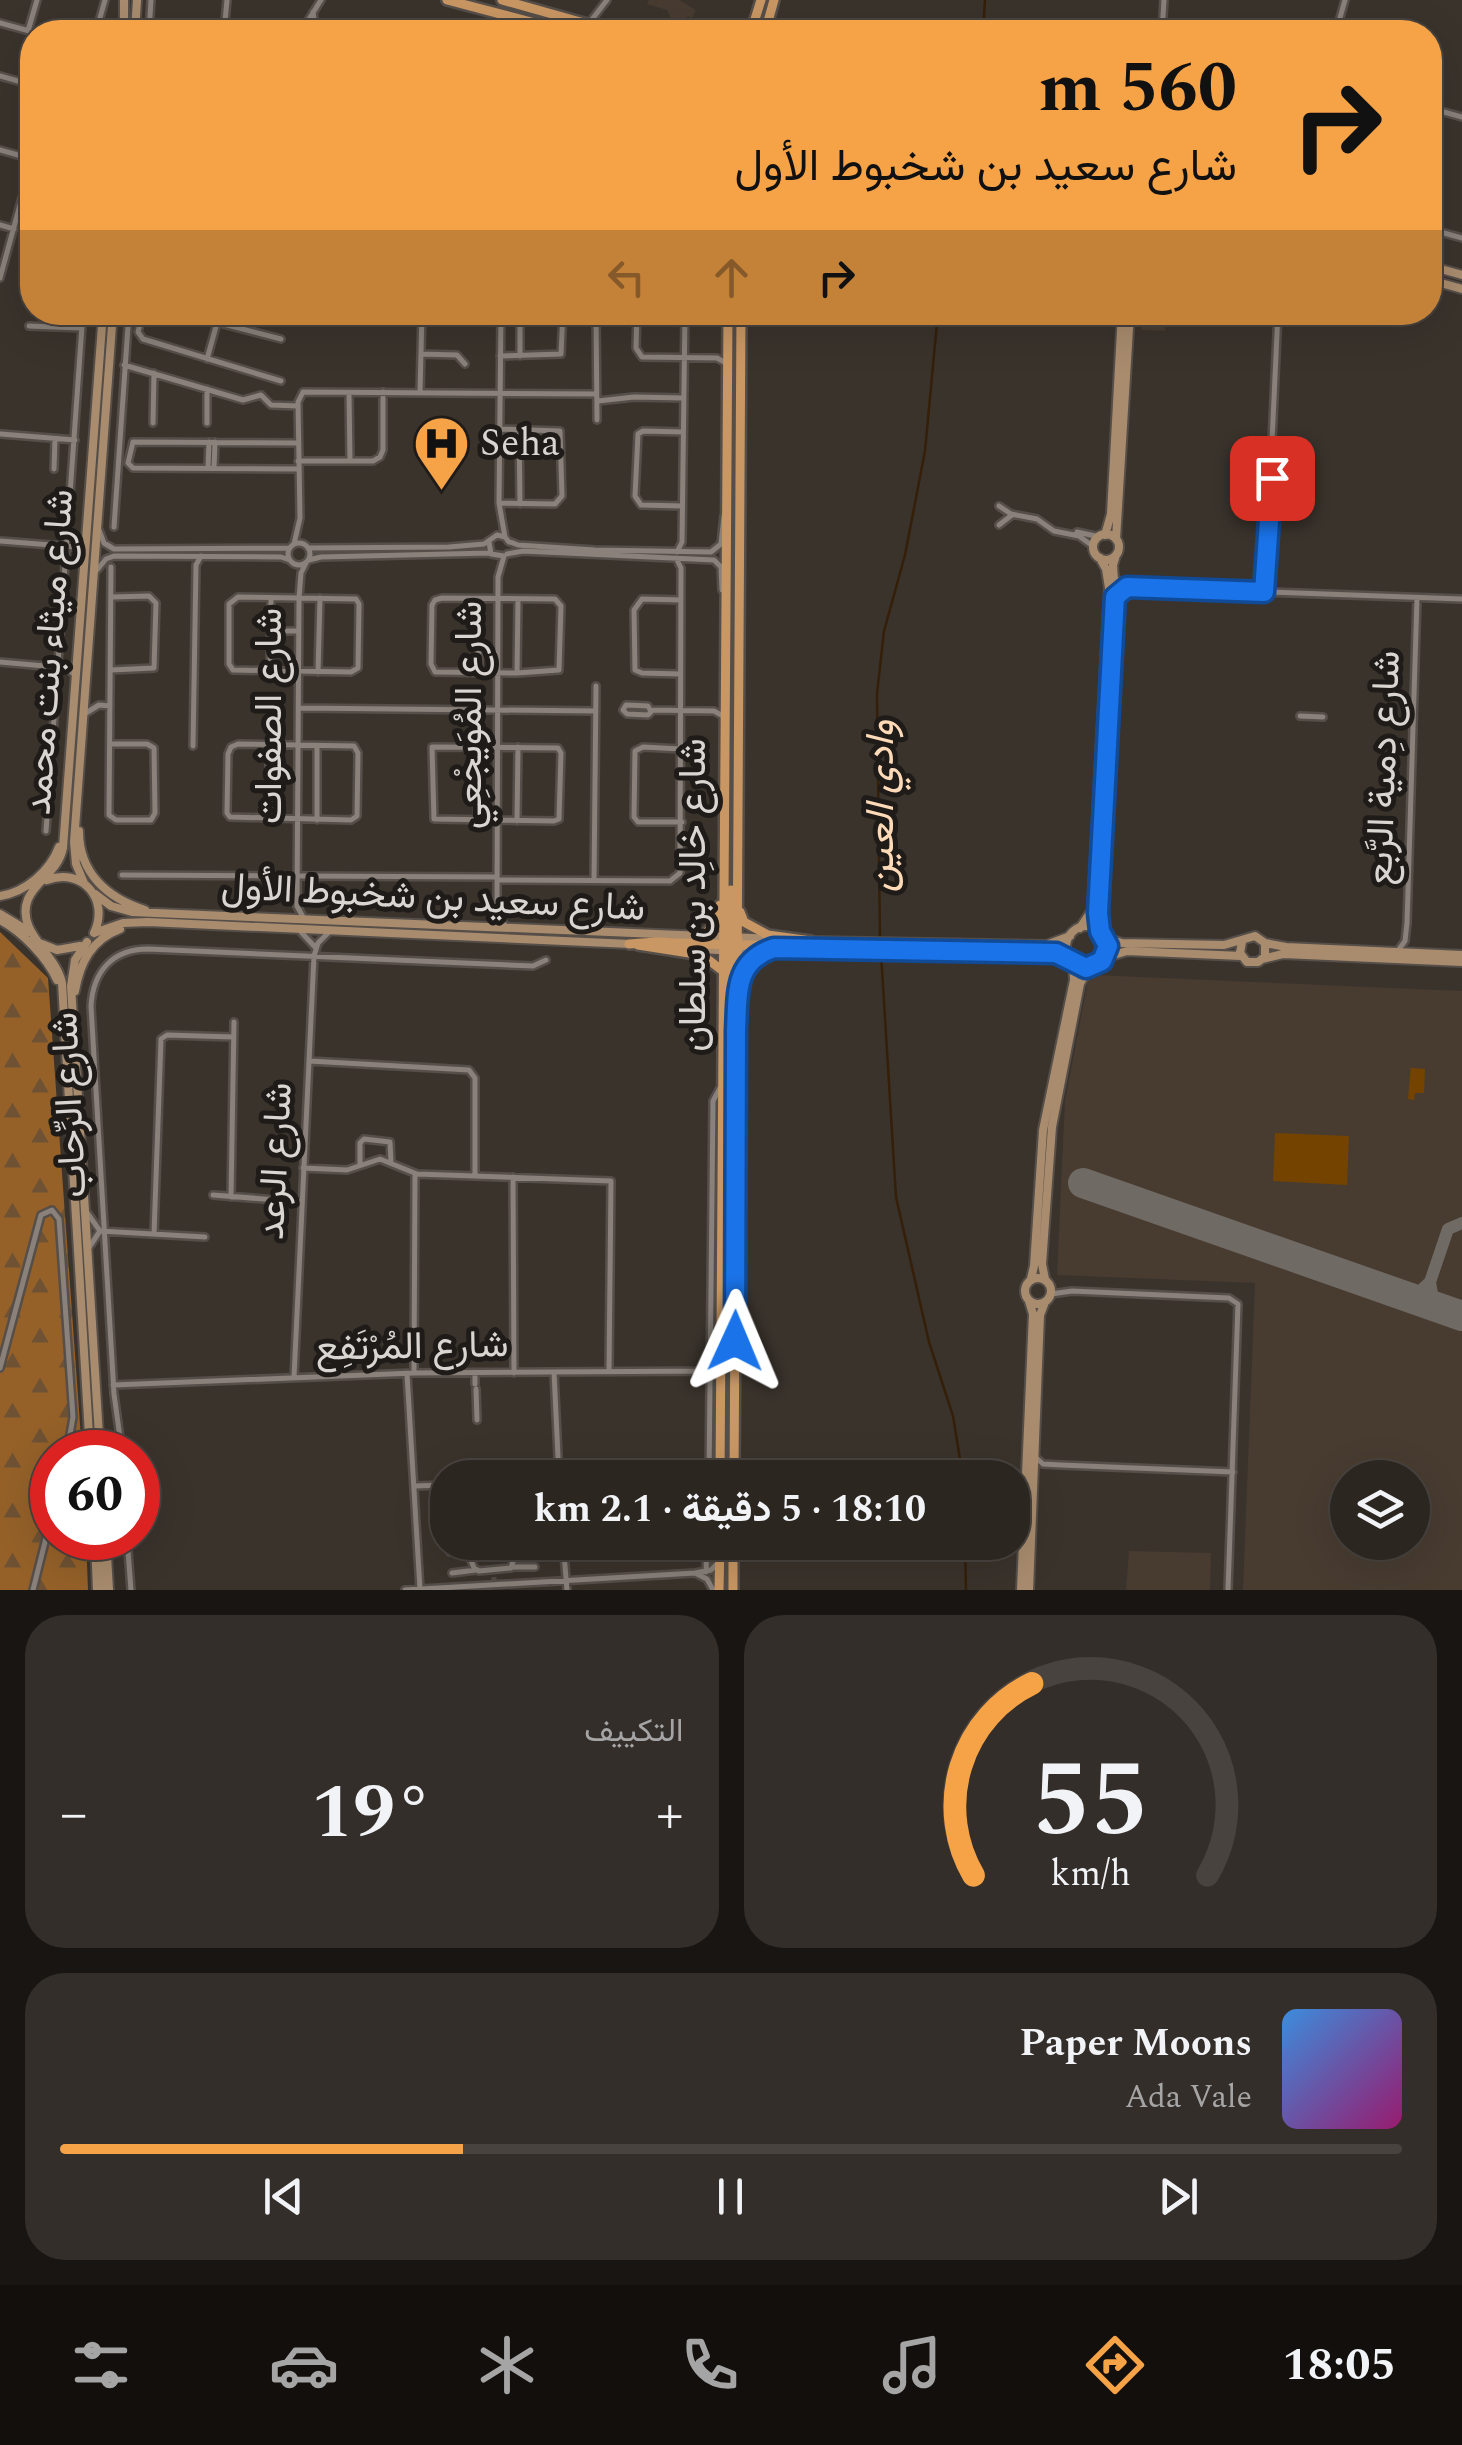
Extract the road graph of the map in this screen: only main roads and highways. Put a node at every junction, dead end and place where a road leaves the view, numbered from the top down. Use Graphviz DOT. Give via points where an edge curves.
graph roads {
  1 [pos="447,0"];
  2 [pos="504,0"];
  3 [pos="527,20"];
  4 [pos="576,20"];
  5 [pos="101,325"];
  6 [pos="112,325"];
  7 [pos="728,325"];
  8 [pos="741,325"];
  9 [pos="1121,325"];
  10 [pos="1129,325"];
  11 [pos="726,459"];
  12 [pos="739,501"];
  13 [pos="1102,536"];
  14 [pos="1116,539"];
  15 [pos="1116,556"];
  16 [pos="1100,558"];
  17 [pos="726,603"];
  18 [pos="738,657"];
  19 [pos="77,802"];
  20 [pos="66,809"];
  21 [pos="726,853"];
  22 [pos="84,883"];
  23 [pos="40,885"];
  24 [pos="95,894"];
  25 [pos="738,897"];
  26 [pos="0,898"];
  27 [pos="150,911"];
  28 [pos="0,917"];
  29 [pos="148,922"];
  30 [pos="1080,928"];
  31 [pos="30,932"];
  32 [pos="94,933"];
  33 [pos="1103,934"];
  34 [pos="1070,936"];
  35 [pos="702,937"];
  36 [pos="796,941"];
  37 [pos="811,941"];
  38 [pos="38,942"];
  39 [pos="86,942"];
  40 [pos="1242,942"];
  41 [pos="1265,943"];
  42 [pos="634,945"];
  43 [pos="731,945"];
  44 [pos="842,946"];
  45 [pos="905,946"];
  46 [pos="774,948"];
  47 [pos="1241,956"];
  48 [pos="1104,958"];
  49 [pos="1462,958"];
  50 [pos="1071,960"];
  51 [pos="1262,960"];
  52 [pos="1089,967"];
  53 [pos="738,994"];
  54 [pos="68,1004"];
  55 [pos="725,1018"];
  56 [pos="736,1030"];
  57 [pos="712,1175"];
  58 [pos="722,1184"];
  59 [pos="722,1243"];
  60 [pos="1030,1279"];
  61 [pos="1045,1279"];
  62 [pos="722,1288"];
  63 [pos="735,1289"];
  64 [pos="711,1294"];
  65 [pos="1048,1298"];
  66 [pos="1029,1301"];
  67 [pos="89,1430"];
  68 [pos="99,1430"];
  69 [pos="710,1456"];
  70 [pos="712,1460"];
  71 [pos="720,1460"];
  72 [pos="734,1460"];
  73 [pos="101,1560"];
  74 [pos="720,1560"];
  75 [pos="733,1560"];
  76 [pos="103,1590"];
  77 [pos="716,1590"];
  78 [pos="733,1590"];
  79 [pos="1025,1590"];
  1 -- 3 [label="main road"];
  2 -- 4 [label="main road"];
  5 -- 20 [label="main road, شارع ميثاء بنت محمد"];
  6 -- 19 [label="main road, شارع ميثاء بنت محمد"];
  7 -- 11 [label="main road, شارع خالِد بن سلطان"];
  8 -- 12 [label="main road, شارع خالِد بن سلطان"];
  9 -- 13 [label="main road" via="1112,514"];
  10 -- 14 [label="main road"];
  11 -- 12 [label="main road" via="734,461"];
  11 -- 17 [label="main road, شارع خالِد بن سلطان"];
  12 -- 18 [label="main road, شارع خالِد بن سلطان"];
  13 -- 14 [label="main road"];
  13 -- 16 [label="main road" via="1094,547"];
  14 -- 15 [label="main road"];
  15 -- 16 [label="main road"];
  15 -- 33 [label="main road" via="1098,913"];
  16 -- 30 [label="main road" via="1109,588 1098,800 1092,910"];
  17 -- 18 [label="main road" via="730,656"];
  17 -- 21 [label="main road, شارع خالِد بن سلطان"];
  18 -- 25 [label="main road, شارع خالِد بن سلطان"];
  19 -- 22 [label="main road, شارع ميثاء بنت محمد" via="74,852"];
  19 -- 27 [label="main road" via="86,867 116,898"];
  20 -- 23 [label="main road, شارع ميثاء بنت محمد" via="61,856"];
  20 -- 26 [label="main road" via="50,866"];
  21 -- 35 [label="main road" via="719,916"];
  21 -- 43 [label="main road, شارع خالِد بن سلطان"];
  22 -- 23 [label="main road" via="64,876"];
  22 -- 24 [label="main road"];
  23 -- 26 [label="main road" via="17,898"];
  23 -- 31 [label="main road, شارع ميثاء بنت محمد" via="26,909"];
  24 -- 27 [label="main road, شارع سعيد بن شخبوط الأول" via="118,909"];
  24 -- 32 [label="main road" via="100,913"];
  25 -- 37 [label="main road" via="742,920 756,929"];
  25 -- 43 [label="main road, شارع خالِد بن سلطان"];
  27 -- 35 [label="main road, شارع سعيد بن شخبوط الأول"];
  28 -- 31 [label="main road"];
  28 -- 54 [label="main road" via="50,967"];
  29 -- 32 [label="main road, شارع سعيد بن شخبوط الأول"];
  29 -- 42 [label="main road, شارع سعيد بن شخبوط الأول"];
  29 -- 54 [label="main road" via="109,933 88,952"];
  30 -- 33 [label="main road"];
  30 -- 34 [label="main road"];
  31 -- 38 [label="main road"];
  32 -- 39 [label="main road"];
  33 -- 40 [label="main road" via="1127,943"];
  33 -- 48 [label="main road"];
  34 -- 45 [label="main road, شارع سعيد بن شخبوط الأول" via="1046,945"];
  34 -- 50 [label="main road"];
  35 -- 43 [label="main road, شارع سعيد بن شخبوط الأول"];
  36 -- 37 [label="main road, شارع سعيد بن شخبوط الأول"];
  36 -- 43 [label="main road"];
  37 -- 44 [label="main road, شارع سعيد بن شخبوط الأول"];
  38 -- 39 [label="main road" via="67,950"];
  38 -- 54 [label="main road" via="59,972"];
  39 -- 54 [label="main road"];
  40 -- 41 [label="main road" via="1255,936"];
  40 -- 47 [label="main road"];
  41 -- 49 [label="main road"];
  41 -- 51 [label="main road"];
  42 -- 43 [label="main road"];
  42 -- 55 [label="main road" via="697,954 720,966"];
  43 -- 46 [label="main road, شارع سعيد بن شخبوط الأول"];
  43 -- 53 [label="main road, شارع خالِد بن سلطان"];
  43 -- 55 [label="main road, شارع خالِد بن سلطان"];
  43 -- 56 [label="main road"];
  44 -- 45 [label="main road, شارع سعيد بن شخبوط الأول"];
  44 -- 46 [label="main road, شارع سعيد بن شخبوط الأول"];
  45 -- 50 [label="main road, شارع سعيد بن شخبوط الأول" via="1051,953"];
  46 -- 53 [label="main road" via="751,959"];
  47 -- 48 [label="main road" via="1127,950"];
  47 -- 51 [label="main road" via="1250,963"];
  48 -- 52 [label="main road"];
  49 -- 51 [label="main road" via="1283,954"];
  50 -- 52 [label="main road"];
  50 -- 60 [label="main road" via="1074,980 1040,1148"];
  52 -- 61 [label="main road" via="1052,1127"];
  53 -- 56 [label="main road, شارع خالِد بن سلطان"];
  54 -- 67 [label="main road"];
  54 -- 68 [label="main road"];
  55 -- 58 [label="main road, شارع خالِد بن سلطان"];
  56 -- 63 [label="main road, شارع خالِد بن سلطان"];
  57 -- 58 [label="main road"];
  58 -- 59 [label="main road, شارع خالِد بن سلطان"];
  59 -- 62 [label="main road, شارع خالِد بن سلطان"];
  59 -- 63 [label="main road" via="729,1246"];
  60 -- 61 [label="main road"];
  60 -- 66 [label="main road" via="1024,1290"];
  61 -- 65 [label="main road"];
  62 -- 64 [label="main road"];
  62 -- 71 [label="main road, شارع خالِد بن سلطان"];
  63 -- 72 [label="main road, شارع خالِد بن سلطان"];
  65 -- 66 [label="main road"];
  65 -- 79 [label="main road" via="1040,1318"];
  66 -- 79 [label="main road"];
  69 -- 70 [label="main road"];
  73 -- 76 [label="main road"];
  74 -- 77 [label="main road"];
  75 -- 78 [label="main road"];
}
